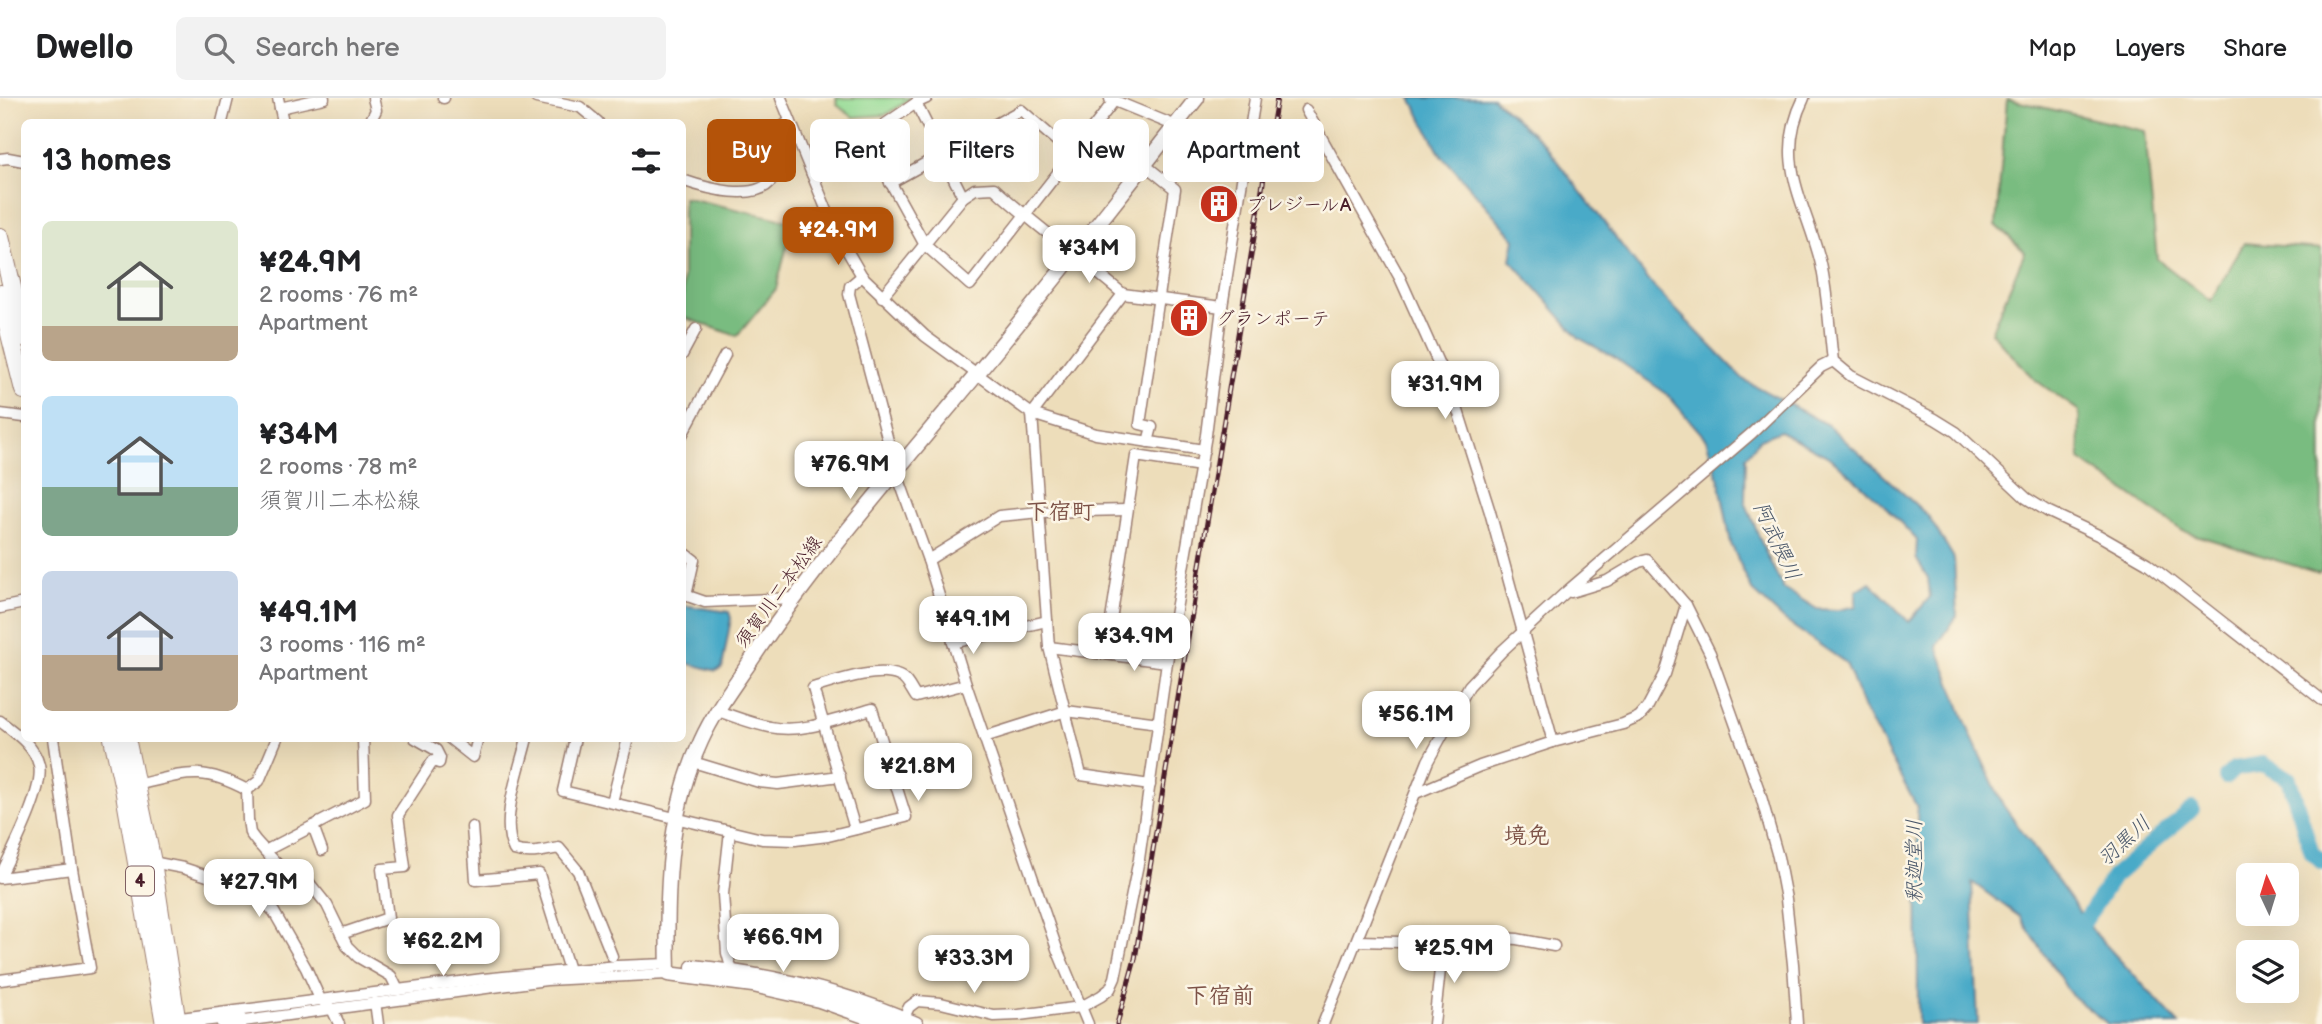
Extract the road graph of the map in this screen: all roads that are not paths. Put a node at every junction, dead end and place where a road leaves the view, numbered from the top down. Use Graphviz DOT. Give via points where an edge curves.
graph roads {
  1 [pos="228,98"];
  2 [pos="324,98"];
  3 [pos="373,98"];
  4 [pos="536,98"];
  5 [pos="780,98"];
  6 [pos="1197,98"];
  7 [pos="1255,98"];
  8 [pos="1804,98"];
  9 [pos="1111,100"];
  10 [pos="921,101"];
  11 [pos="279,103"];
  12 [pos="1306,110"];
  13 [pos="223,119"];
  14 [pos="372,119"];
  15 [pos="594,119"];
  16 [pos="789,119"];
  17 [pos="894,119"];
  18 [pos="928,119"];
  19 [pos="1005,119"];
  20 [pos="1031,119"];
  21 [pos="1098,119"];
  22 [pos="1181,119"];
  23 [pos="1163,121"];
  24 [pos="1039,126"];
  25 [pos="796,135"];
  26 [pos="1053,138"];
  27 [pos="1163,142"];
  28 [pos="0,159"];
  29 [pos="1149,160"];
  30 [pos="21,161"];
  31 [pos="924,164"];
  32 [pos="1149,168"];
  33 [pos="810,169"];
  34 [pos="1053,179"];
  35 [pos="686,181"];
  36 [pos="770,182"];
  37 [pos="815,182"];
  38 [pos="956,182"];
  39 [pos="1131,182"];
  40 [pos="890,183"];
  41 [pos="963,197"];
  42 [pos="1024,215"];
  43 [pos="0,237"];
  44 [pos="925,245"];
  45 [pos="1074,252"];
  46 [pos="862,276"];
  47 [pos="0,294"];
  48 [pos="1123,294"];
  49 [pos="882,297"];
  50 [pos="1160,299"];
  51 [pos="1222,307"];
  52 [pos="21,324"];
  53 [pos="696,329"];
  54 [pos="686,348"];
  55 [pos="725,355"];
  56 [pos="1833,361"];
  57 [pos="976,375"];
  58 [pos="21,378"];
  59 [pos="0,414"];
  60 [pos="1032,414"];
  61 [pos="21,418"];
  62 [pos="686,428"];
  63 [pos="1148,442"];
  64 [pos="1204,450"];
  65 [pos="1201,466"];
  66 [pos="896,471"];
  67 [pos="1127,510"];
  68 [pos="1040,512"];
  69 [pos="686,554"];
  70 [pos="928,560"];
  71 [pos="686,588"];
  72 [pos="1565,593"];
  73 [pos="686,596"];
  74 [pos="794,598"];
  75 [pos="21,604"];
  76 [pos="1686,605"];
  77 [pos="0,608"];
  78 [pos="1047,621"];
  79 [pos="1524,632"];
  80 [pos="953,643"];
  81 [pos="1049,647"];
  82 [pos="1106,653"];
  83 [pos="1167,662"];
  84 [pos="965,684"];
  85 [pos="2322,700"];
  86 [pos="717,711"];
  87 [pos="1066,711"];
  88 [pos="0,721"];
  89 [pos="822,723"];
  90 [pos="1159,723"];
  91 [pos="984,737"];
  92 [pos="21,738"];
  93 [pos="26,742"];
  94 [pos="54,742"];
  95 [pos="114,742"];
  96 [pos="127,742"];
  97 [pos="275,742"];
  98 [pos="363,742"];
  99 [pos="422,742"];
  100 [pos="454,742"];
  101 [pos="477,742"];
  102 [pos="526,742"];
  103 [pos="574,742"];
  104 [pos="627,742"];
  105 [pos="1553,742"];
  106 [pos="693,762"];
  107 [pos="57,763"];
  108 [pos="40,766"];
  109 [pos="840,776"];
  110 [pos="136,785"];
  111 [pos="1150,785"];
  112 [pos="247,790"];
  113 [pos="1416,793"];
  114 [pos="612,802"];
  115 [pos="675,818"];
  116 [pos="313,826"];
  117 [pos="472,827"];
  118 [pos="855,829"];
  119 [pos="730,831"];
  120 [pos="322,850"];
  121 [pos="265,851"];
  122 [pos="152,862"];
  123 [pos="72,869"];
  124 [pos="0,878"];
  125 [pos="341,934"];
  126 [pos="1357,941"];
  127 [pos="1443,943"];
  128 [pos="1555,946"];
  129 [pos="612,956"];
  130 [pos="668,969"];
  131 [pos="569,970"];
  132 [pos="732,971"];
  133 [pos="163,974"];
  134 [pos="0,980"];
  135 [pos="398,990"];
  136 [pos="320,999"];
  137 [pos="375,1002"];
  138 [pos="1081,1007"];
  139 [pos="331,1009"];
  140 [pos="204,1013"];
  141 [pos="906,1022"];
  142 [pos="173,1023"];
  143 [pos="231,1023"];
  144 [pos="148,1024"];
  145 [pos="340,1024"];
  146 [pos="378,1024"];
  147 [pos="887,1024"];
  148 [pos="1088,1024"];
  149 [pos="1323,1024"];
  150 [pos="1434,1024"];
  151 [pos="1797,1024"];
  1 -- 13 [label="street"];
  2 -- 11 [label="street"];
  3 -- 14 [label="street" via="376,110"];
  4 -- 15 [label="street" via="580,107"];
  5 -- 16 [label="street"];
  6 -- 22 [label="main road, 須賀川二本松線"];
  7 -- 51 [label="street"];
  8 -- 56 [label="street" via="1793,134 1793,173 1821,268"];
  9 -- 21 [label="street"];
  9 -- 23 [label="street"];
  10 -- 17 [label="street"];
  10 -- 18 [label="street"];
  12 -- 79 [label="street" via="1400,278 1454,398"];
  19 -- 20 [label="street" via="1021,110"];
  24 -- 26 [label="street"];
  25 -- 33 [label="street"];
  27 -- 29 [label="main road, 須賀川二本松線"];
  28 -- 30 [label="street"];
  31 -- 40 [label="street"];
  32 -- 50 [label="street" via="1175,189"];
  34 -- 42 [label="street"];
  35 -- 36 [label="street" via="744,193"];
  37 -- 46 [label="street" via="834,228"];
  38 -- 41 [label="street"];
  39 -- 45 [label="main road, 須賀川二本松線"];
  40 -- 44 [label="street"];
  41 -- 42 [label="street" via="975,189 994,188"];
  41 -- 44 [label="street"];
  42 -- 44 [label="street" via="970,285"];
  42 -- 45 [label="street"];
  43 -- 52 [label="highway"];
  44 -- 49 [label="street"];
  45 -- 48 [label="street"];
  45 -- 57 [label="main road, 須賀川二本松線"];
  46 -- 49 [label="street"];
  46 -- 66 [label="street" via="850,286 849,294"];
  47 -- 58 [label="highway"];
  48 -- 50 [label="street"];
  48 -- 60 [label="street"];
  49 -- 57 [label="street"];
  50 -- 51 [label="street"];
  50 -- 63 [label="street" via="1140,424 1152,427"];
  51 -- 64 [label="street"];
  53 -- 54 [label="street"];
  55 -- 62 [label="street"];
  56 -- 72 [label="street"];
  56 -- 85 [label="street" via="1956,432 2026,498 2147,564"];
  57 -- 60 [label="street"];
  57 -- 66 [label="main road, 須賀川二本松線"];
  59 -- 61 [label="street"];
  60 -- 63 [label="street" via="1096,434"];
  60 -- 68 [label="street"];
  63 -- 64 [label="street"];
  64 -- 65 [label="street"];
  65 -- 67 [label="street" via="1136,456"];
  65 -- 83 [label="street"];
  66 -- 70 [label="street"];
  66 -- 74 [label="main road, 須賀川二本松線"];
  67 -- 68 [label="street"];
  67 -- 82 [label="street"];
  68 -- 70 [label="street" via="999,516"];
  68 -- 78 [label="street"];
  69 -- 71 [label="street" via="694,560"];
  70 -- 80 [label="street"];
  72 -- 76 [label="street" via="1607,580 1647,560"];
  72 -- 79 [label="street"];
  73 -- 74 [label="street" via="705,602"];
  74 -- 86 [label="main road, 須賀川二本松線"];
  75 -- 77 [label="street"];
  76 -- 105 [label="street" via="1665,674 1639,717"];
  76 -- 151 [label="street" via="1710,653 1778,857 1791,938"];
  78 -- 80 [label="street"];
  78 -- 81 [label="street"];
  79 -- 105 [label="street"];
  79 -- 113 [label="street" via="1469,686 1433,750"];
  80 -- 84 [label="street"];
  81 -- 82 [label="street"];
  81 -- 87 [label="street"];
  82 -- 83 [label="street"];
  83 -- 90 [label="street"];
  84 -- 89 [label="street" via="916,696 897,674 860,674 813,688"];
  84 -- 91 [label="street"];
  86 -- 89 [label="street" via="769,727"];
  86 -- 106 [label="main road, 須賀川二本松線"];
  87 -- 90 [label="street"];
  87 -- 91 [label="street"];
  87 -- 111 [label="street" via="1081,775"];
  88 -- 92 [label="street"];
  89 -- 109 [label="street"];
  89 -- 118 [label="street" via="872,709 906,817"];
  90 -- 111 [label="street"];
  91 -- 138 [label="street"];
  93 -- 108 [label="street"];
  94 -- 107 [label="street"];
  95 -- 133 [label="highway, 4"];
  96 -- 110 [label="highway, 4"];
  97 -- 112 [label="street" via="259,781"];
  98 -- 116 [label="street" via="365,799"];
  99 -- 125 [label="street" via="440,758 439,763 433,761 398,815 405,867 382,869 388,918"];
  100 -- 101 [label="street" via="473,757"];
  102 -- 129 [label="street" via="508,818 510,844 521,852 559,848 578,871"];
  103 -- 114 [label="street" via="563,791"];
  104 -- 114 [label="street"];
  105 -- 113 [label="street"];
  106 -- 109 [label="street" via="778,784"];
  106 -- 115 [label="main road, 須賀川二本松線"];
  107 -- 108 [label="street"];
  107 -- 123 [label="street"];
  108 -- 124 [label="street" via="37,793"];
  109 -- 118 [label="street"];
  110 -- 112 [label="street" via="187,774 215,775"];
  110 -- 122 [label="highway, 4"];
  111 -- 138 [label="street" via="1115,978 1110,989"];
  112 -- 121 [label="street" via="250,833"];
  113 -- 126 [label="street"];
  114 -- 115 [label="street"];
  115 -- 119 [label="street"];
  115 -- 130 [label="main road, 須賀川二本松線" via="669,869"];
  116 -- 120 [label="street"];
  116 -- 121 [label="street"];
  117 -- 131 [label="street" via="476,880 539,874"];
  118 -- 119 [label="street" via="795,840 762,839"];
  119 -- 132 [label="street" via="723,894"];
  121 -- 125 [label="street" via="286,870 303,875 327,905"];
  122 -- 133 [label="highway, 4"];
  122 -- 136 [label="street" via="232,884 262,900 274,912"];
  123 -- 124 [label="street"];
  123 -- 134 [label="street" via="90,968"];
  125 -- 135 [label="street" via="358,957 391,976"];
  126 -- 127 [label="street"];
  126 -- 149 [label="street"];
  127 -- 128 [label="street" via="1482,937"];
  127 -- 150 [label="street"];
  130 -- 131 [label="street"];
  130 -- 132 [label="main road"];
  130 -- 137 [label="street"];
  130 -- 147 [label="main road" via="819,1000"];
  131 -- 135 [label="street"];
  132 -- 141 [label="main road" via="822,990"];
  133 -- 140 [label="street" via="179,1012"];
  133 -- 142 [label="highway" via="165,1011"];
  133 -- 144 [label="highway" via="157,1016"];
  135 -- 136 [label="street"];
  136 -- 139 [label="street"];
  136 -- 140 [label="street"];
  137 -- 139 [label="street"];
  137 -- 146 [label="street"];
  138 -- 141 [label="street" via="994,1016 917,1001 909,1007"];
  138 -- 148 [label="street"];
  139 -- 142 [label="street"];
  139 -- 143 [label="street"];
  139 -- 145 [label="street"];
  140 -- 142 [label="street"];
}
